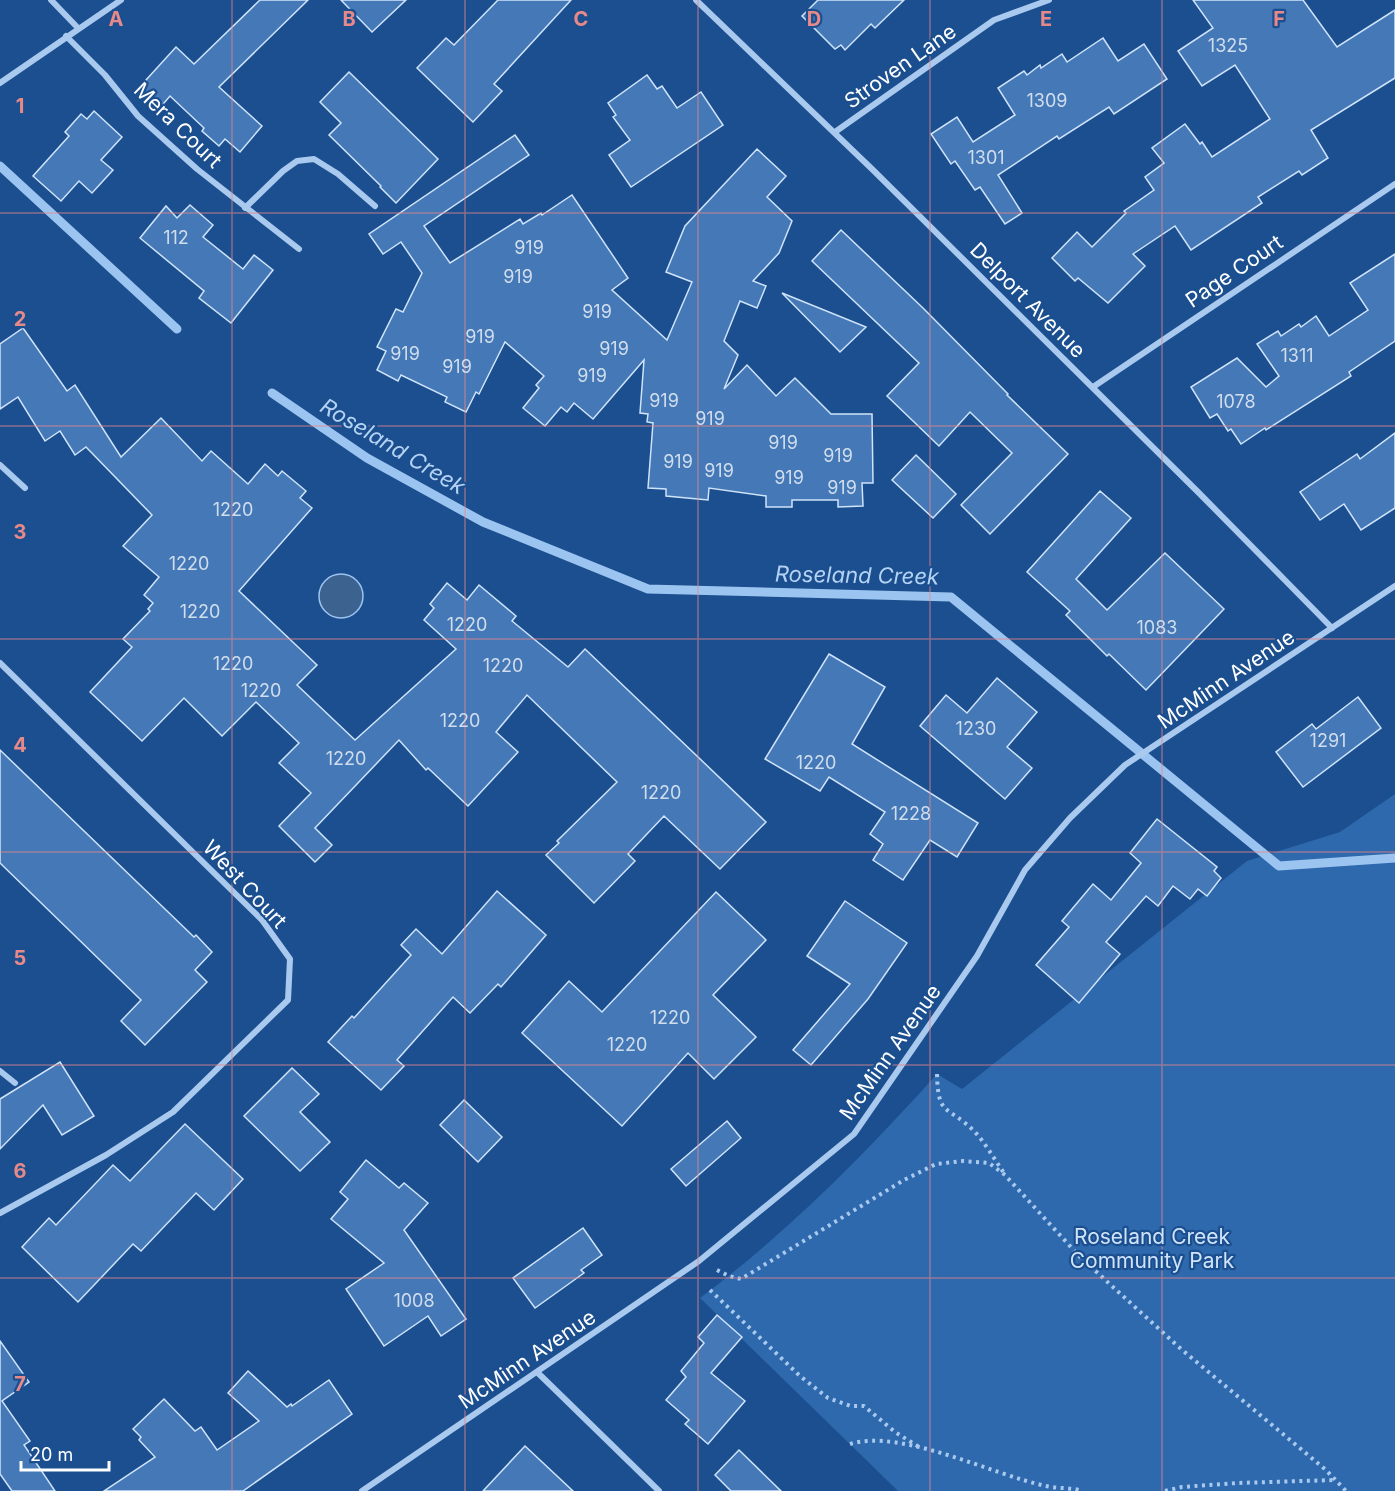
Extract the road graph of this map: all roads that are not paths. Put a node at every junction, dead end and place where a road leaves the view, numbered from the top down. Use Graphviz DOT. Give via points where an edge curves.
graph roads {
  1 [pos="51,0"];
  2 [pos="121,0"];
  3 [pos="696,0"];
  4 [pos="1049,0"];
  5 [pos="78,28"];
  6 [pos="66,36"];
  7 [pos="0,83"];
  8 [pos="835,132"];
  9 [pos="1395,184"];
  10 [pos="375,206"];
  11 [pos="245,208"];
  12 [pos="299,249"];
  13 [pos="1093,387"];
  14 [pos="0,465"];
  15 [pos="25,488"];
  16 [pos="1395,586"];
  17 [pos="1332,628"];
  18 [pos="0,663"];
  19 [pos="0,1071"];
  20 [pos="15,1083"];
  21 [pos="0,1213"];
  22 [pos="537,1372"];
  23 [pos="362,1491"];
  24 [pos="659,1491"];
  1 -- 5 [label="street"];
  2 -- 5 [label="street"];
  3 -- 8 [label="street, Delport Avenue"];
  4 -- 8 [label="street, Stroven Lane" via="994,20"];
  5 -- 6 [label="street"];
  6 -- 7 [label="street"];
  6 -- 11 [label="street, Mera Court" via="138,116"];
  8 -- 13 [label="street, Delport Avenue"];
  9 -- 13 [label="street, Page Court"];
  10 -- 11 [label="street" via="315,159 297,161"];
  11 -- 12 [label="street, Mera Court"];
  13 -- 17 [label="street, Delport Avenue"];
  14 -- 15 [label="street"];
  16 -- 17 [label="street, McMinn Avenue"];
  17 -- 22 [label="street, McMinn Avenue" via="1125,765 1070,818 1025,870 977,956 855,1134 699,1261"];
  18 -- 21 [label="street, West Court" via="262,920 290,959 288,1000 173,1112 106,1155"];
  19 -- 20 [label="street"];
  22 -- 23 [label="street, McMinn Avenue"];
  22 -- 24 [label="street"];
}
